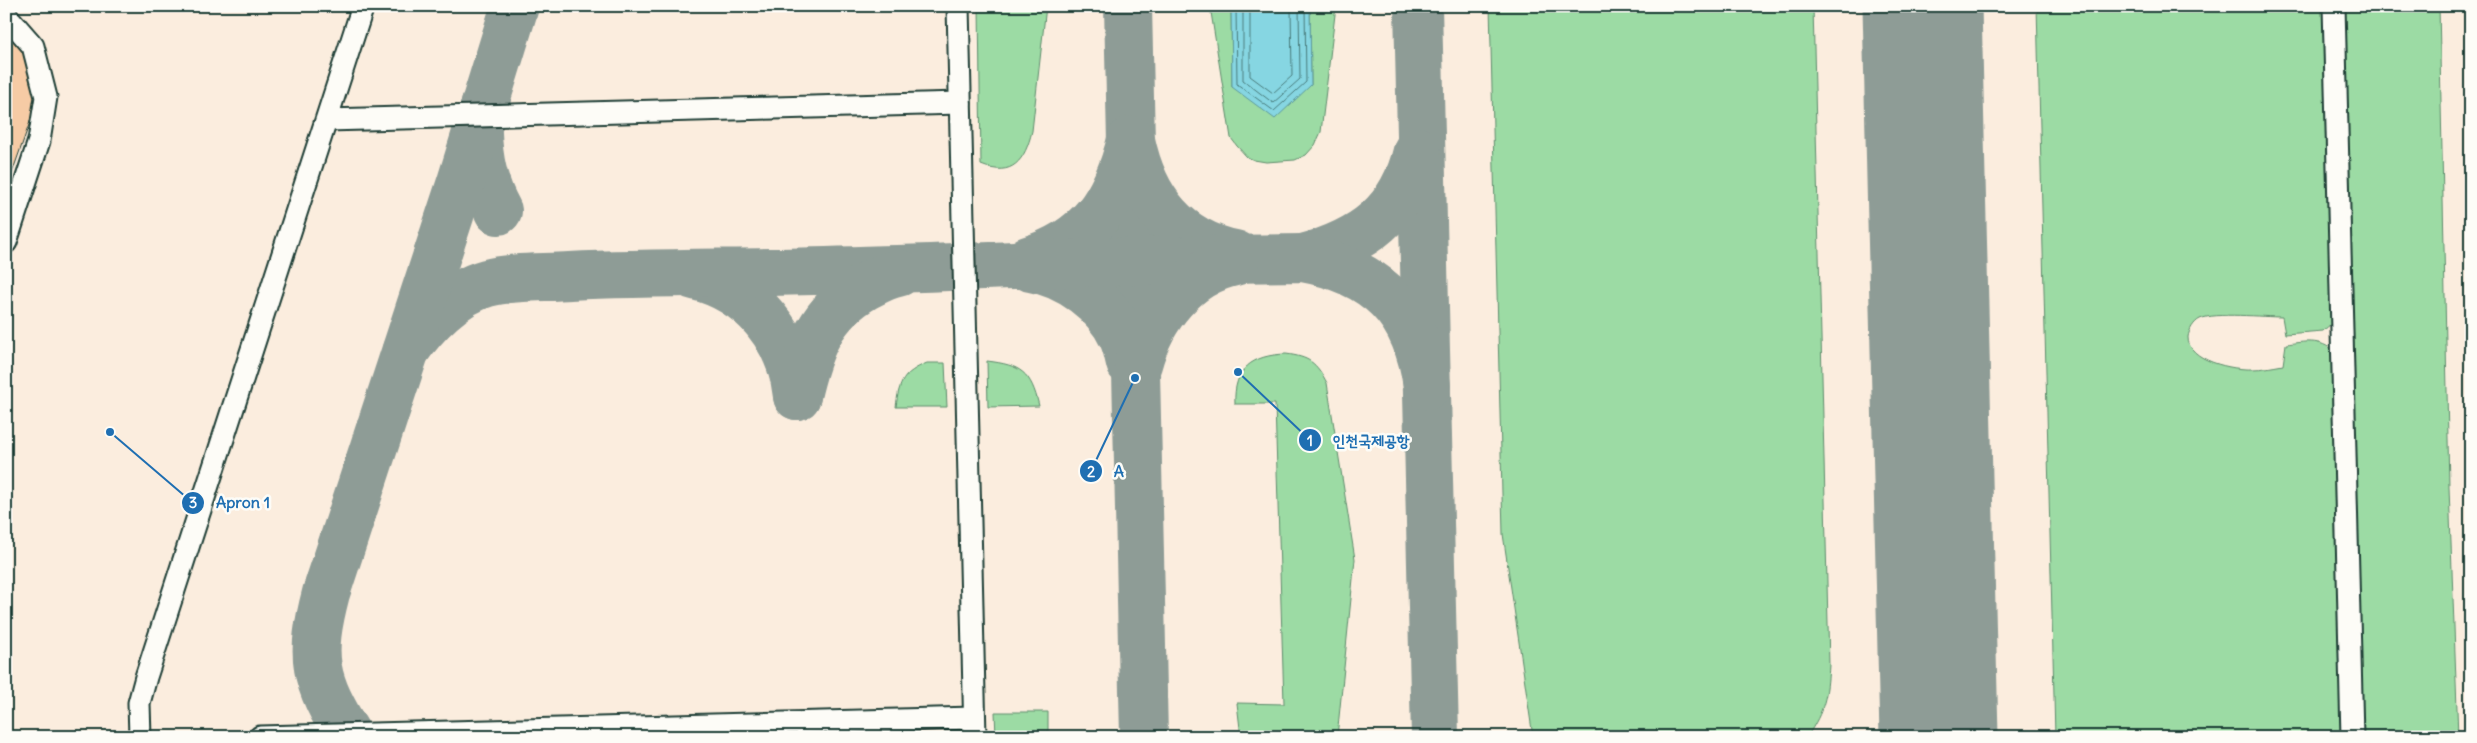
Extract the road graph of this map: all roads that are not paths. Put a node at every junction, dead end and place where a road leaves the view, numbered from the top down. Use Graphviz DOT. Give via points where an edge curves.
graph roads {
  1 [pos="363,6"];
  2 [pos="958,6"];
  3 [pos="2334,6"];
  4 [pos="6,15"];
  5 [pos="960,103"];
  6 [pos="327,120"];
  7 [pos="6,242"];
  8 [pos="974,728"];
  9 [pos="140,737"];
  10 [pos="260,737"];
  11 [pos="2352,737"];
  1 -- 6 [label="lane"];
  2 -- 5 [label="lane"];
  3 -- 11 [label="lane"];
  4 -- 7 [label="lane" via="33,46 46,96 39,141"];
  5 -- 6 [label="lane"];
  5 -- 8 [label="lane"];
  6 -- 9 [label="lane" via="146,677 139,704"];
  8 -- 10 [label="lane"];
}
